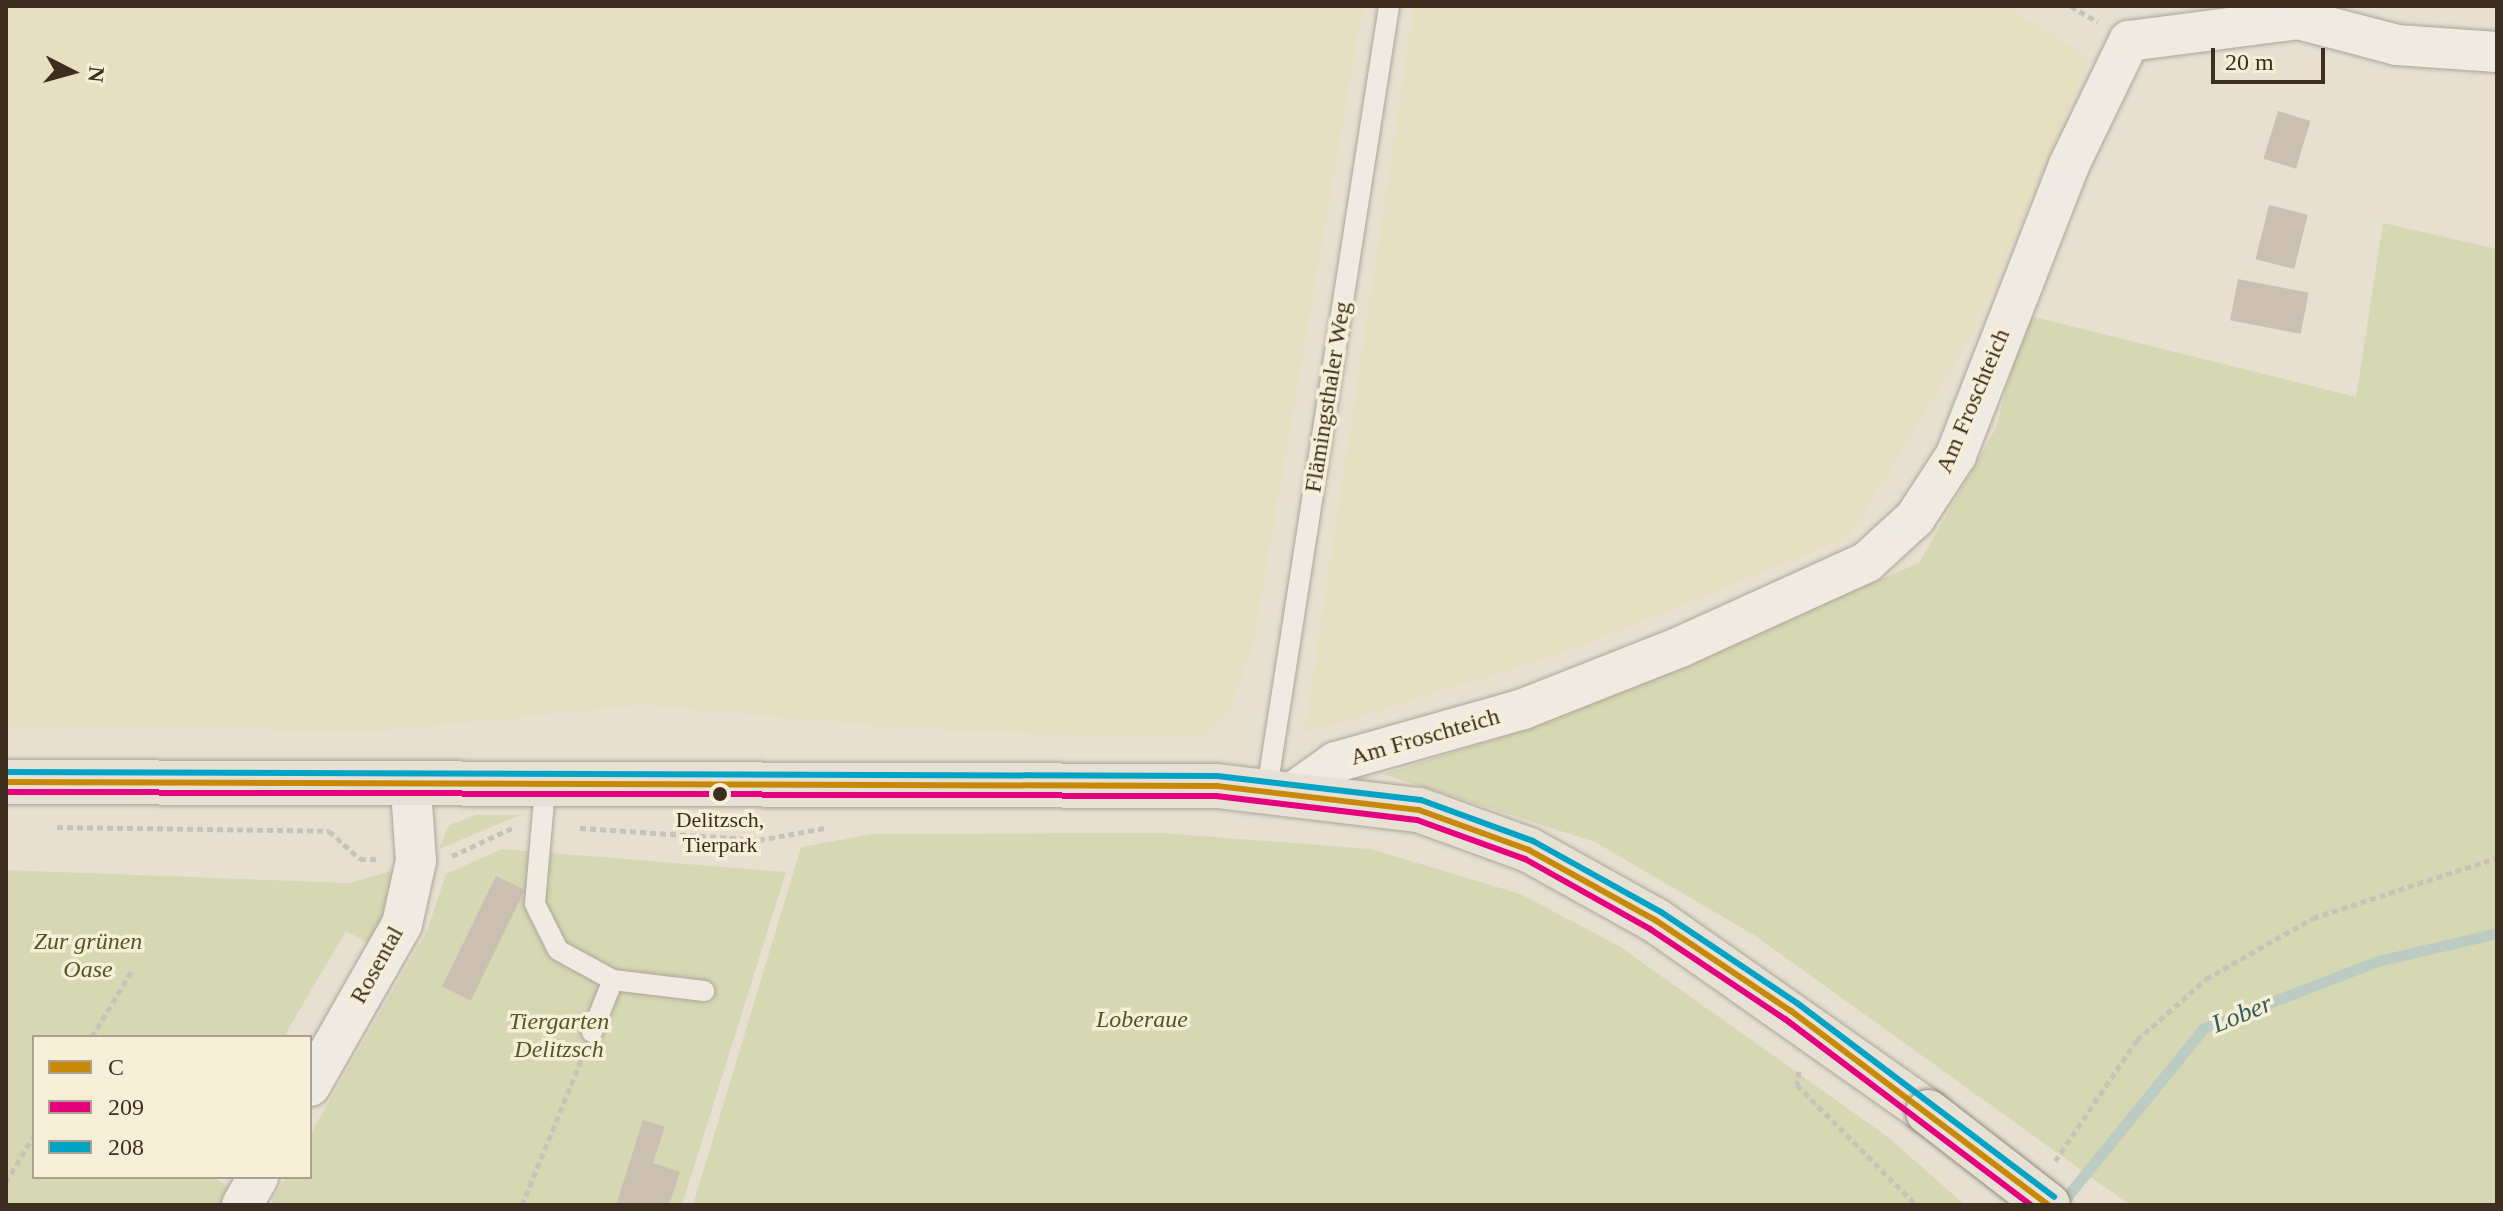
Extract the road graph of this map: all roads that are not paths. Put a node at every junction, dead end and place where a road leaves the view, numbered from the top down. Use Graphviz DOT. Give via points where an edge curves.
graph roads {
  1 [pos="1389,6"];
  2 [pos="2299,12"];
  3 [pos="2497,52"];
  4 [pos="6,782"];
  5 [pos="411,789"];
  6 [pos="1281,790"];
  7 [pos="543,806"];
  8 [pos="613,980"];
  9 [pos="704,991"];
  10 [pos="592,1032"];
  11 [pos="312,1082"];
  12 [pos="257,1179"];
  13 [pos="2048,1188"];
  14 [pos="242,1205"];
  1 -- 6 [label="lane, Flämingsthaler Weg"];
  2 -- 3 [label="street, Am Froschteich" via="2397,45"];
  2 -- 6 [label="street, Am Froschteich" via="2129,41 2069,165 1956,455 1915,518 1867,562 1523,709 1336,762"];
  4 -- 5 [label="main road"];
  5 -- 7 [label="main road"];
  5 -- 11 [label="street, Rosental" via="416,861 402,924"];
  6 -- 7 [label="main road"];
  6 -- 13 [label="main road, bridge" via="1419,810 1529,850 1655,920 1928,1112"];
  7 -- 8 [label="lane" via="535,904 558,950"];
  8 -- 9 [label="lane"];
  8 -- 10 [label="lane"];
  12 -- 14 [label="street"];
}
